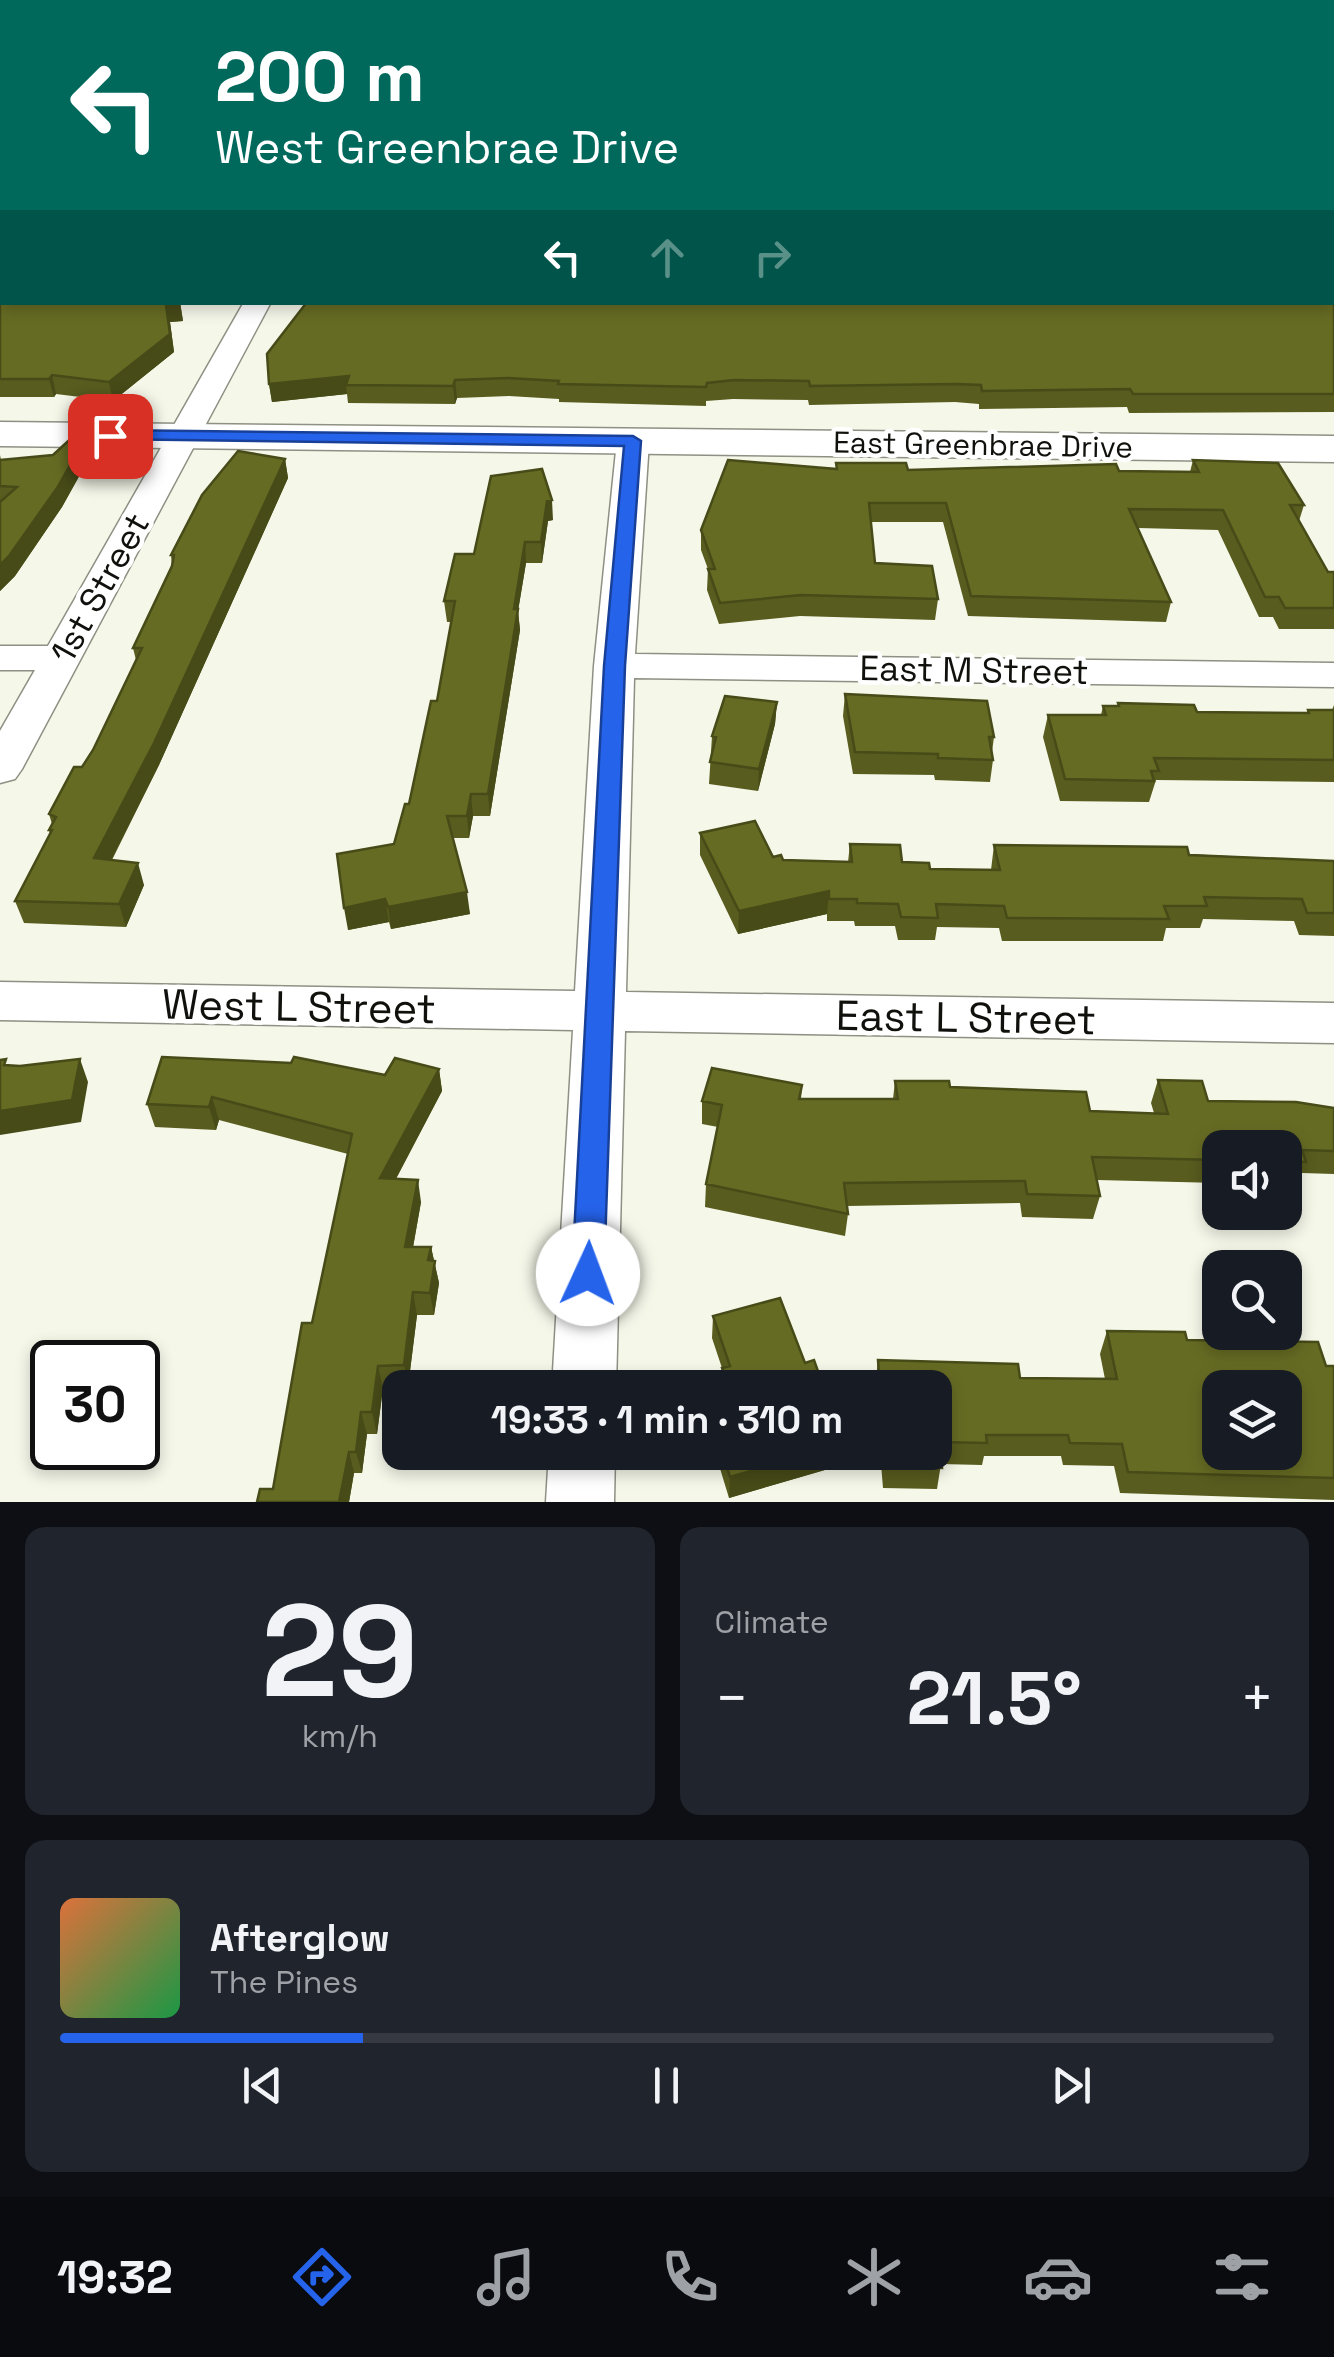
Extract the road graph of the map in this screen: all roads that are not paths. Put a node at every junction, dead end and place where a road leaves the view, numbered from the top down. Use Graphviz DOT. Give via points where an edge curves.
graph roads {
  1 [pos="256,305"];
  2 [pos="0,434"];
  3 [pos="184,436"];
  4 [pos="633,441"];
  5 [pos="1334,448"];
  6 [pos="0,658"];
  7 [pos="62,658"];
  8 [pos="614,666"];
  9 [pos="1334,675"];
  10 [pos="0,769"];
  11 [pos="0,1001"];
  12 [pos="598,1010"];
  13 [pos="1334,1023"];
  14 [pos="585,1370"];
  15 [pos="581,1470"];
  16 [pos="580,1502"];
  1 -- 3 [label="street, 1st Street"];
  2 -- 3 [label="street, East Greenbrae Drive"];
  3 -- 4 [label="street, East Greenbrae Drive"];
  3 -- 7 [label="street, 1st Street"];
  4 -- 5 [label="street, East Greenbrae Drive"];
  4 -- 8 [label="street"];
  6 -- 7 [label="street"];
  7 -- 10 [label="street, 1st Street"];
  8 -- 9 [label="street, East M Street"];
  8 -- 12 [label="street"];
  11 -- 12 [label="street, West L Street"];
  12 -- 13 [label="street, East L Street"];
  12 -- 14 [label="street"];
  15 -- 16 [label="street"];
}
